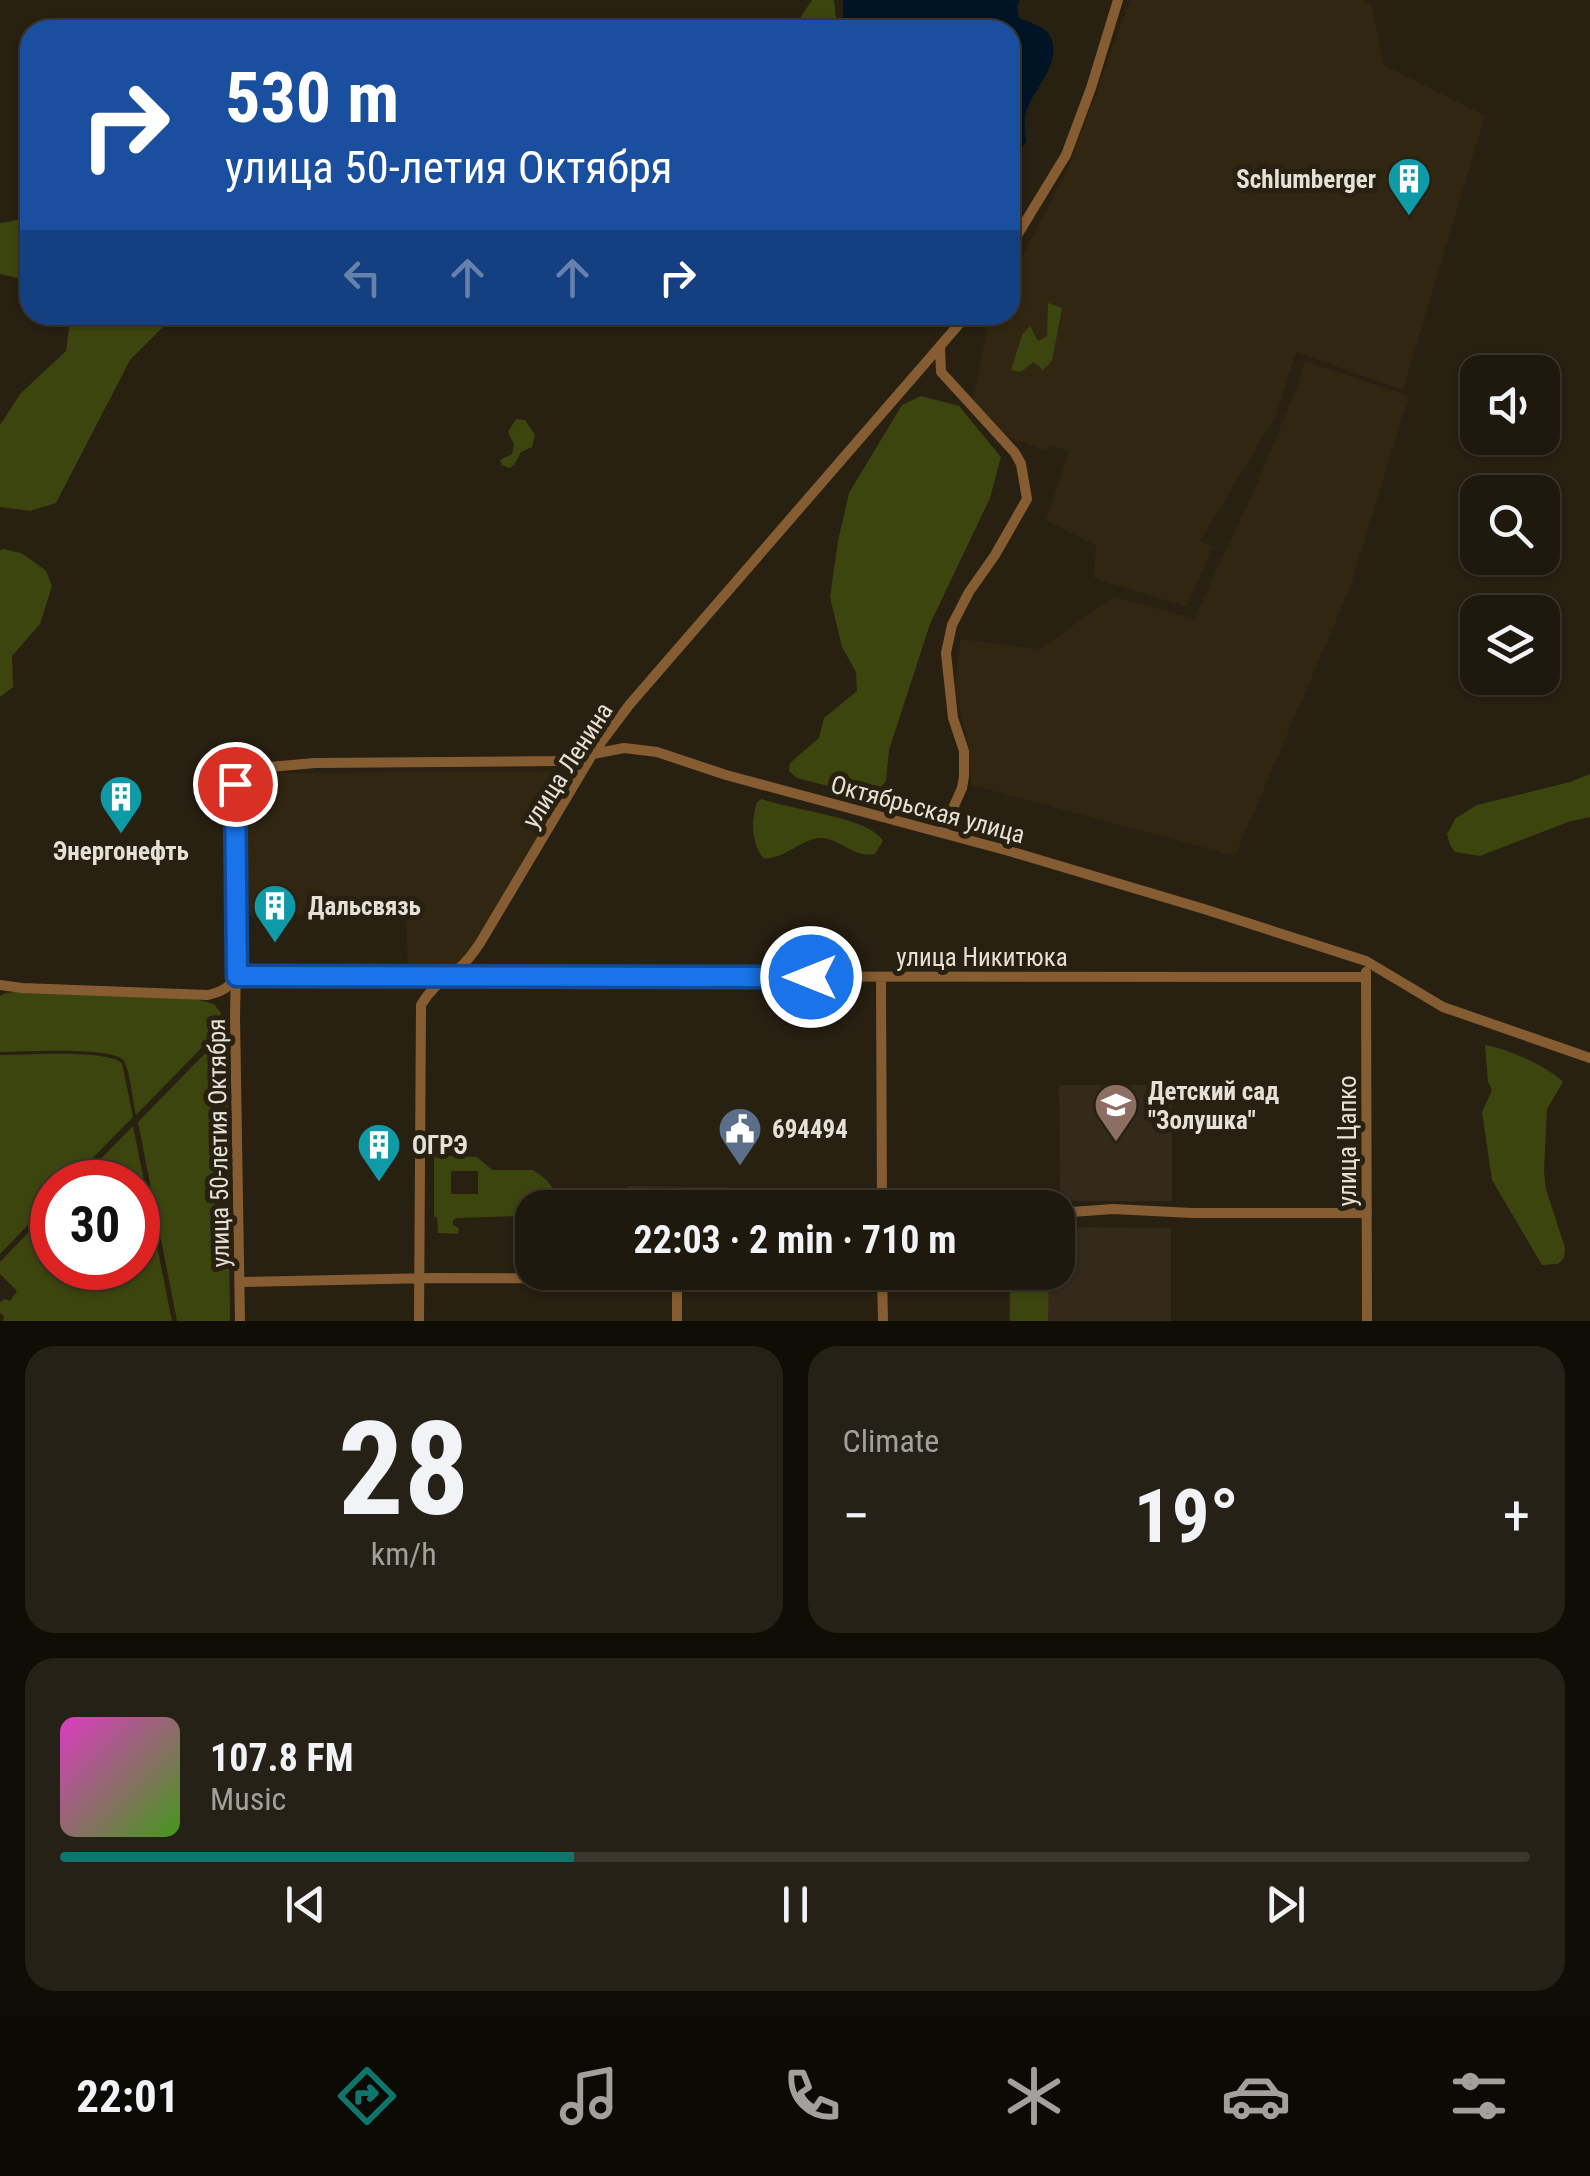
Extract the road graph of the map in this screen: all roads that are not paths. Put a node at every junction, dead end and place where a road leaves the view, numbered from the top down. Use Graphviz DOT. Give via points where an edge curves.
graph roads {
  1 [pos="1118,0"];
  2 [pos="1020,231"];
  3 [pos="958,325"];
  4 [pos="940,346"];
  5 [pos="921,368"];
  6 [pos="941,372"];
  7 [pos="593,753"];
  8 [pos="235,784"];
  9 [pos="942,833"];
  10 [pos="1366,962"];
  11 [pos="237,976"];
  12 [pos="444,977"];
  13 [pos="881,977"];
  14 [pos="1366,977"];
  15 [pos="0,984"];
  16 [pos="208,995"];
  17 [pos="235,1017"];
  18 [pos="1590,1058"];
  19 [pos="882,1190"];
  20 [pos="1075,1212"];
  21 [pos="1367,1213"];
  22 [pos="419,1278"];
  23 [pos="515,1278"];
  24 [pos="240,1282"];
  25 [pos="677,1290"];
  26 [pos="882,1290"];
  27 [pos="240,1321"];
  28 [pos="419,1321"];
  29 [pos="677,1321"];
  30 [pos="883,1321"];
  31 [pos="1367,1321"];
  1 -- 2 [label="street" via="1066,156"];
  3 -- 4 [label="street, улица Ленина"];
  4 -- 5 [label="street, улица Ленина"];
  4 -- 6 [label="street"];
  5 -- 6 [label="street"];
  5 -- 7 [label="street, улица Ленина"];
  6 -- 9 [label="street" via="1015,452 1027,499 952,625 946,653 964,776"];
  7 -- 8 [label="street, Октябрьская улица" via="557,762 263,766 247,769"];
  7 -- 9 [label="street, Октябрьская улица" via="656,752"];
  7 -- 12 [label="street, улица Ленина" via="480,943"];
  8 -- 11 [label="street, улица 50-летия Октября"];
  9 -- 10 [label="street, Октябрьская улица"];
  10 -- 14 [label="street, улица Цапко"];
  10 -- 18 [label="street, Октябрьская улица" via="1444,1007"];
  11 -- 12 [label="street, улица Никитюка"];
  11 -- 16 [label="street"];
  11 -- 17 [label="street, улица 50-летия Октября"];
  12 -- 13 [label="street, улица Никитюка"];
  12 -- 22 [label="street, улица Ленина" via="421,1005"];
  13 -- 14 [label="street, улица Никитюка"];
  13 -- 19 [label="street"];
  14 -- 21 [label="street, улица Цапко"];
  15 -- 16 [label="street"];
  16 -- 17 [label="street"];
  17 -- 24 [label="street, улица 50-летия Октября"];
  20 -- 21 [label="street"];
  21 -- 31 [label="street, улица Цапко"];
  22 -- 23 [label="street"];
  22 -- 24 [label="street"];
  22 -- 28 [label="street, улица Ленина"];
  24 -- 27 [label="street, улица 50-летия Октября"];
  25 -- 29 [label="street"];
  26 -- 30 [label="street"];
}
